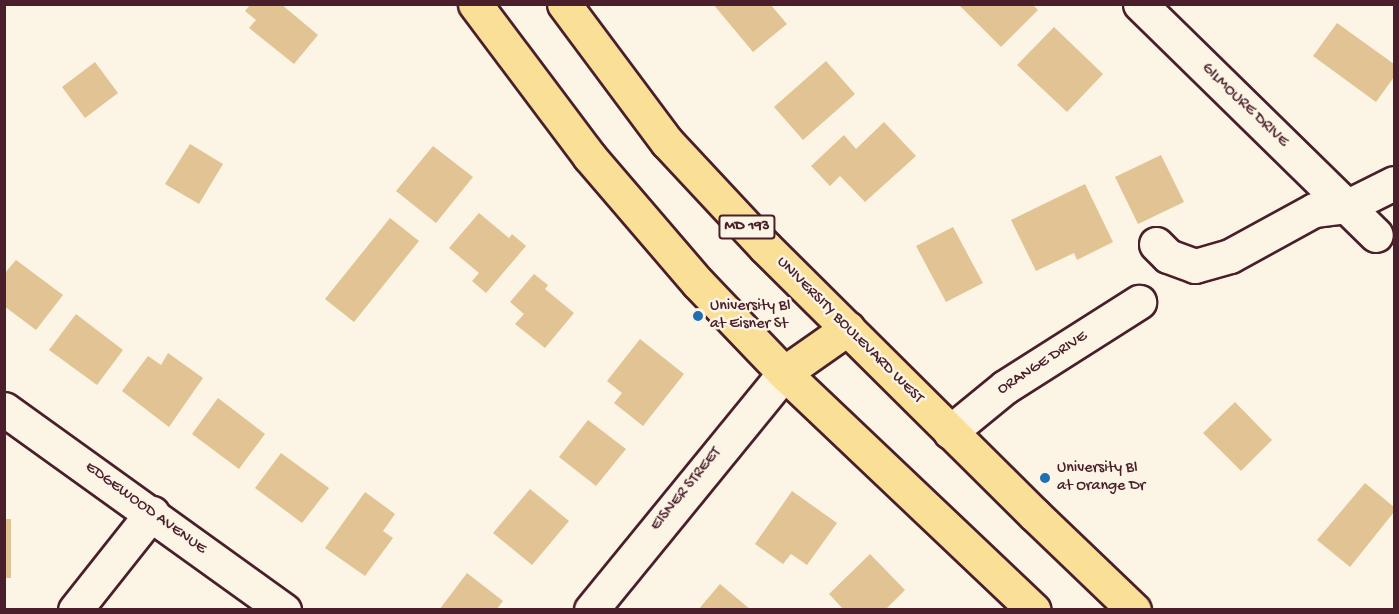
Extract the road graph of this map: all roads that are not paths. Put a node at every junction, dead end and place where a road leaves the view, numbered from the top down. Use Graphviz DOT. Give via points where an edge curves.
graph roads {
  1 [pos="475,4"];
  2 [pos="564,4"];
  3 [pos="1140,4"];
  4 [pos="1395,183"];
  5 [pos="1348,206"];
  6 [pos="1376,235"];
  7 [pos="1156,244"];
  8 [pos="1139,302"];
  9 [pos="848,327"];
  10 [pos="784,373"];
  11 [pos="4,409"];
  12 [pos="951,432"];
  13 [pos="152,513"];
  14 [pos="75,609"];
  15 [pos="284,609"];
  16 [pos="591,609"];
  17 [pos="1034,609"];
  18 [pos="1134,609"];
  1 -- 10 [label="main road" via="589,156 698,283"];
  2 -- 9 [label="main road, UNIVERSITY BOULEVARD WEST / MD 193" via="667,142 765,247"];
  3 -- 5 [label="street, GILMOURE DRIVE"];
  4 -- 5 [label="street"];
  5 -- 6 [label="street, GILMOURE DRIVE"];
  5 -- 7 [label="street" via="1314,210 1230,256 1196,266 1168,256"];
  8 -- 12 [label="street, ORANGE DRIVE" via="1005,387"];
  9 -- 10 [label="main road"];
  9 -- 12 [label="main road, UNIVERSITY BOULEVARD WEST / MD 193"];
  10 -- 16 [label="street, EISNER STREET"];
  10 -- 17 [label="main road"];
  11 -- 13 [label="street, EDGEWOOD AVENUE"];
  12 -- 18 [label="main road, UNIVERSITY BOULEVARD WEST / MD 193"];
  13 -- 14 [label="street"];
  13 -- 15 [label="street, EDGEWOOD AVENUE"];
}
